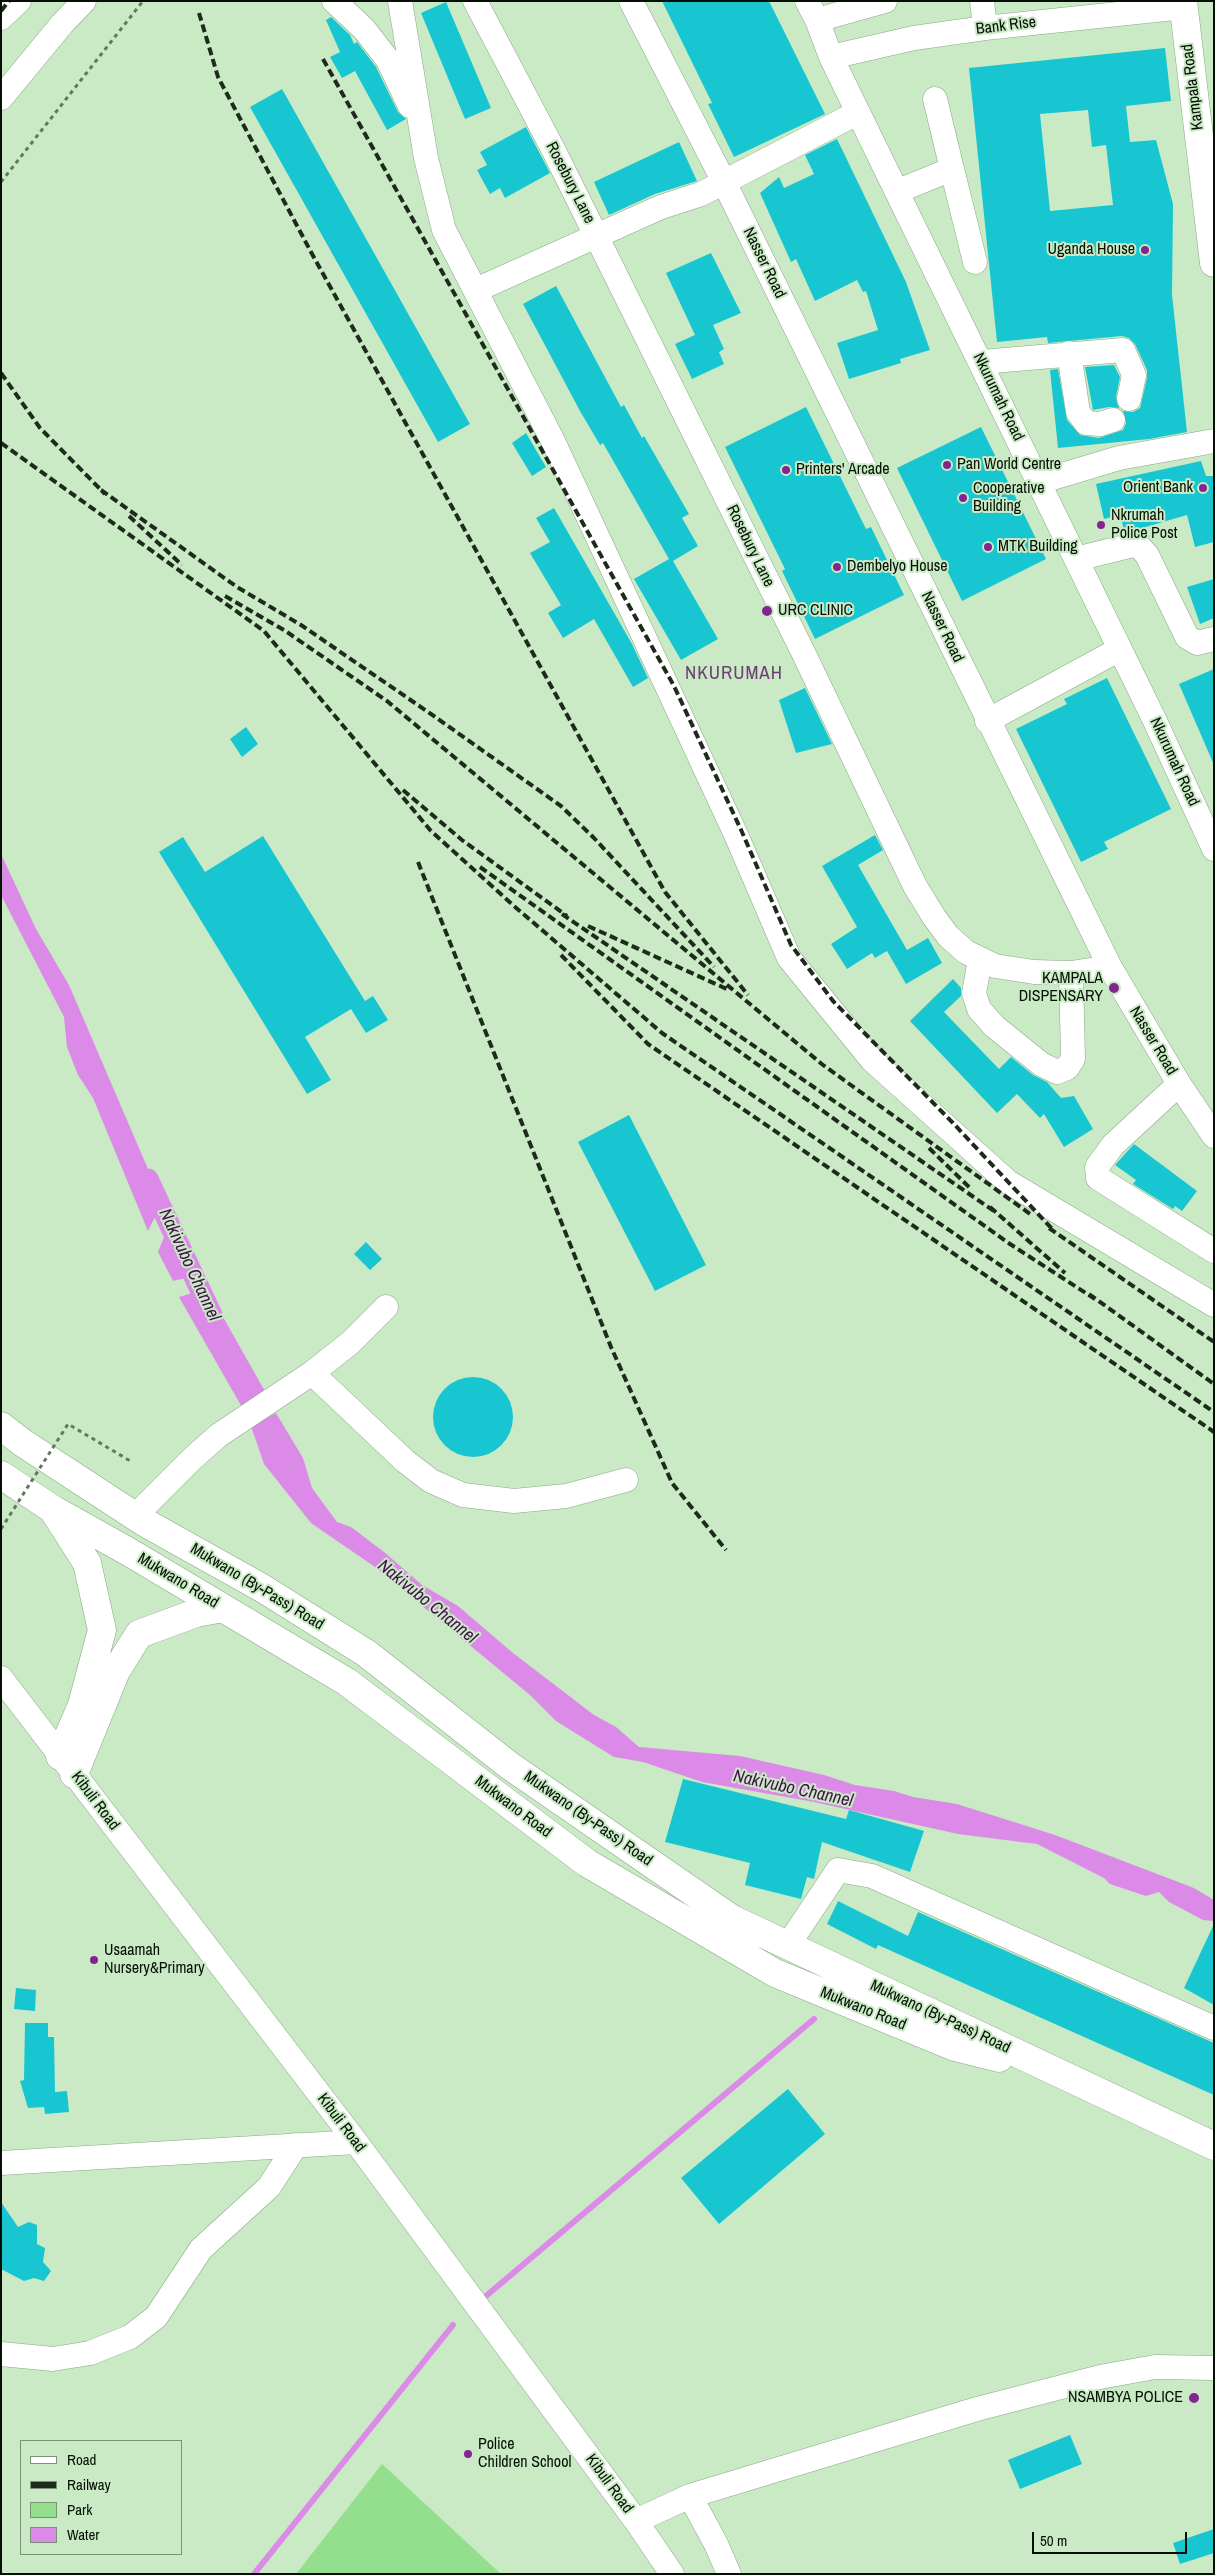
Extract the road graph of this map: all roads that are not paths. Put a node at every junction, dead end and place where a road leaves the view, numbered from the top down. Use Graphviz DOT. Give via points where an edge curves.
graph roads {
  1 [pos="4,1"];
  2 [pos="19,1"];
  3 [pos="84,1"];
  4 [pos="334,1"];
  5 [pos="400,1"];
  6 [pos="475,1"];
  7 [pos="632,1"];
  8 [pos="885,1"];
  9 [pos="982,1"];
  10 [pos="1184,4"];
  11 [pos="1,9"];
  12 [pos="812,11"];
  13 [pos="1,18"];
  14 [pos="985,28"];
  15 [pos="831,57"];
  16 [pos="1,98"];
  17 [pos="935,99"];
  18 [pos="857,113"];
  19 [pos="421,128"];
  20 [pos="952,169"];
  21 [pos="723,180"];
  22 [pos="898,192"];
  23 [pos="596,236"];
  24 [pos="976,262"];
  25 [pos="1214,263"];
  26 [pos="476,290"];
  27 [pos="1069,353"];
  28 [pos="981,362"];
  29 [pos="1129,399"];
  30 [pos="1113,420"];
  31 [pos="1214,441"];
  32 [pos="1039,482"];
  33 [pos="1076,559"];
  34 [pos="1214,639"];
  35 [pos="1120,649"];
  36 [pos="987,721"];
  37 [pos="1214,849"];
  38 [pos="980,960"];
  39 [pos="1110,967"];
  40 [pos="1070,974"];
  41 [pos="1179,1084"];
  42 [pos="1214,1136"];
  43 [pos="1214,1251"];
  44 [pos="1214,1306"];
  45 [pos="386,1307"];
  46 [pos="312,1372"];
  47 [pos="1,1426"];
  48 [pos="1,1475"];
  49 [pos="626,1480"];
  50 [pos="54,1510"];
  51 [pos="135,1516"];
  52 [pos="223,1608"];
  53 [pos="1,1678"];
  54 [pos="67,1765"];
  55 [pos="788,1945"];
  56 [pos="1214,2028"];
  57 [pos="1058,2073"];
  58 [pos="356,2142"];
  59 [pos="296,2145"];
  60 [pos="1214,2146"];
  61 [pos="1,2163"];
  62 [pos="1,2354"];
  63 [pos="1214,2368"];
  64 [pos="690,2496"];
  65 [pos="636,2522"];
  66 [pos="672,2574"];
  67 [pos="728,2574"];
  1 -- 11 [label="street"];
  2 -- 13 [label="street"];
  3 -- 16 [label="street"];
  4 -- 19 [label="street" via="364,29 388,60"];
  5 -- 19 [label="street"];
  6 -- 23 [label="street, Rosebury Lane"];
  7 -- 21 [label="street, Nasser Road"];
  8 -- 12 [label="street"];
  9 -- 14 [label="street"];
  10 -- 14 [label="street, Bank Rise"];
  10 -- 25 [label="main road, Kampala Road"];
  12 -- 15 [label="street, Nkurumah Road"];
  14 -- 15 [label="street, Bank Rise" via="914,38"];
  15 -- 18 [label="street, Nkurumah Road"];
  17 -- 20 [label="street"];
  18 -- 21 [label="street"];
  18 -- 22 [label="street, Nkurumah Road"];
  19 -- 26 [label="street" via="444,230"];
  20 -- 22 [label="street"];
  20 -- 24 [label="street"];
  21 -- 23 [label="street" via="701,194 661,207"];
  21 -- 36 [label="street, Nasser Road"];
  22 -- 28 [label="street, Nkurumah Road"];
  23 -- 26 [label="street"];
  23 -- 38 [label="street, Rosebury Lane" via="807,660 915,886 948,936"];
  26 -- 44 [label="street" via="553,441 737,837 789,958 872,1060 1008,1182"];
  27 -- 28 [label="street"];
  27 -- 29 [label="street" via="1123,350 1134,375"];
  27 -- 30 [label="street" via="1078,412 1086,423 1100,424"];
  28 -- 32 [label="street, Nkurumah Road"];
  31 -- 32 [label="street" via="1119,458"];
  32 -- 33 [label="street, Nkurumah Road"];
  33 -- 34 [label="street" via="1137,544 1147,555 1187,637 1197,643"];
  33 -- 35 [label="street, Nkurumah Road"];
  35 -- 36 [label="street"];
  35 -- 37 [label="street, Nkurumah Road"];
  36 -- 39 [label="street, Nasser Road"];
  38 -- 40 [label="street, Rosebury Lane" via="995,966"];
  38 -- 40 [label="street" via="974,993 979,1009 994,1026 1041,1064 1057,1072 1067,1068 1073,1060"];
  39 -- 40 [label="street, Rosebury Lane"];
  39 -- 41 [label="street, Nasser Road"];
  41 -- 42 [label="street, Nasser Road"];
  41 -- 43 [label="street" via="1112,1145 1097,1167 1098,1178"];
  45 -- 46 [label="street" via="350,1343"];
  46 -- 49 [label="street" via="405,1461 432,1481 463,1495 514,1501 566,1496"];
  46 -- 51 [label="street" via="219,1435"];
  47 -- 51 [label="main road, Mukwano (By-Pass) Road"];
  48 -- 50 [label="main road, Mukwano Road"];
  50 -- 52 [label="main road, Mukwano Road"];
  50 -- 54 [label="main road" via="87,1563 102,1630"];
  51 -- 55 [label="main road, Mukwano (By-Pass) Road" via="262,1588 366,1653 519,1771 732,1919"];
  52 -- 54 [label="main road" via="196,1612 139,1634 116,1670"];
  52 -- 57 [label="main road, Mukwano Road" via="347,1682 587,1863 775,1973 955,2047"];
  53 -- 54 [label="street, Kibuli Road"];
  54 -- 58 [label="street, Kibuli Road"];
  55 -- 56 [label="street" via="838,1870 872,1876"];
  55 -- 57 [label="main road, Mukwano (By-Pass) Road"];
  57 -- 60 [label="main road, Mukwano (By-Pass) Road"];
  58 -- 59 [label="street"];
  58 -- 65 [label="street, Kibuli Road"];
  59 -- 61 [label="street"];
  59 -- 62 [label="street" via="269,2187 201,2249 156,2317 130,2337 90,2353 53,2359"];
  63 -- 64 [label="street" via="1155,2367 1100,2377 977,2409"];
  64 -- 65 [label="street"];
  64 -- 67 [label="street"];
  65 -- 66 [label="street, Kibuli Road"];
}
